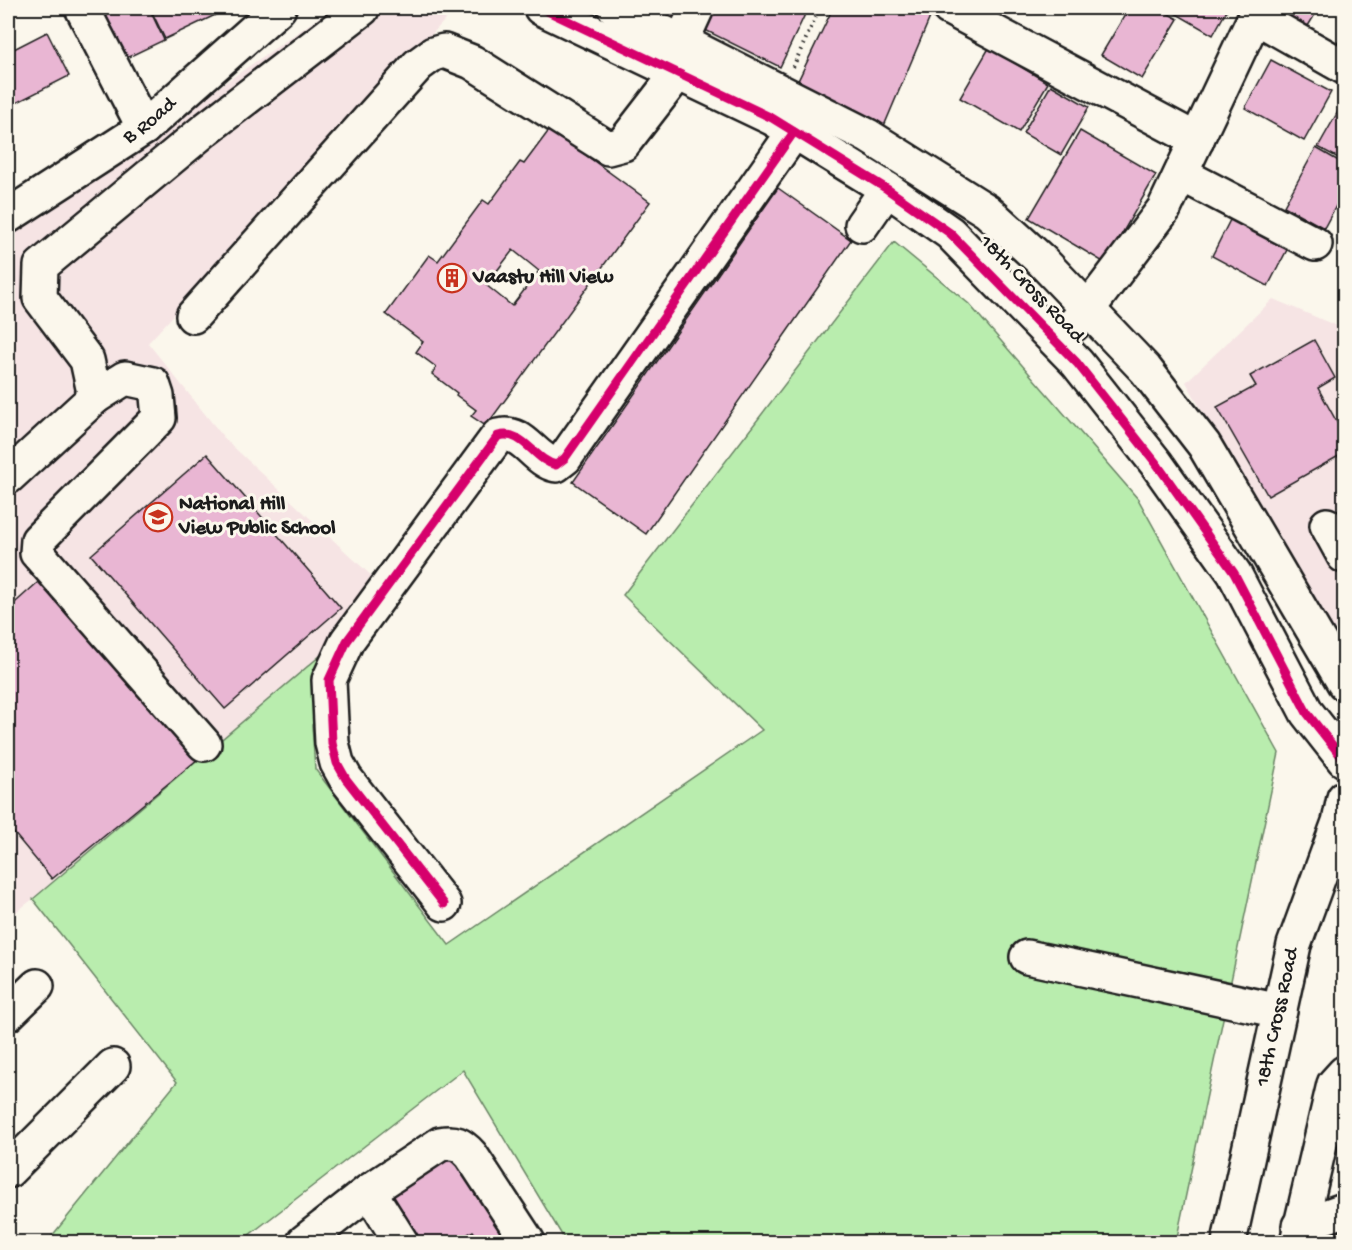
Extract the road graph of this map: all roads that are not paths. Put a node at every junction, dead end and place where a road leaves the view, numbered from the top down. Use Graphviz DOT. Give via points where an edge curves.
graph roads {
  1 [pos="82,8"];
  2 [pos="279,8"];
  3 [pos="541,8"];
  4 [pos="618,8"];
  5 [pos="697,8"];
  6 [pos="949,8"];
  7 [pos="362,9"];
  8 [pos="1257,12"];
  9 [pos="682,41"];
  10 [pos="1344,67"];
  11 [pos="678,73"];
  12 [pos="144,128"];
  13 [pos="794,132"];
  14 [pos="1197,140"];
  15 [pos="1181,174"];
  16 [pos="887,189"];
  17 [pos="8,216"];
  18 [pos="862,225"];
  19 [pos="1315,244"];
  20 [pos="1088,309"];
  21 [pos="193,316"];
  22 [pos="1056,342"];
  23 [pos="95,397"];
  24 [pos="8,477"];
  25 [pos="1327,525"];
  26 [pos="1344,556"];
  27 [pos="1344,682"];
  28 [pos="204,744"];
  29 [pos="1344,760"];
  30 [pos="1344,798"];
  31 [pos="444,904"];
  32 [pos="1026,957"];
  33 [pos="37,986"];
  34 [pos="1280,1011"];
  35 [pos="8,1014"];
  36 [pos="113,1066"];
  37 [pos="1344,1073"];
  38 [pos="8,1172"];
  39 [pos="369,1191"];
  40 [pos="1344,1210"];
  41 [pos="1298,1234"];
  42 [pos="304,1242"];
  43 [pos="401,1242"];
  44 [pos="528,1242"];
  45 [pos="1229,1242"];
  1 -- 12 [label="street"];
  2 -- 12 [label="street, B Road"];
  3 -- 11 [label="street, 18th Cross Road"];
  4 -- 9 [label="street, 18th Cross Road"];
  5 -- 9 [label="street"];
  6 -- 14 [label="street"];
  7 -- 23 [label="street" via="206,129 41,266 40,298 87,360"];
  8 -- 10 [label="street"];
  8 -- 14 [label="street"];
  9 -- 20 [label="street, 18th Cross Road" via="868,136 987,211"];
  11 -- 13 [label="street, 18th Cross Road"];
  11 -- 21 [label="street" via="623,144 608,148 472,62 444,51 433,54 418,65"];
  12 -- 17 [label="street, B Road"];
  13 -- 16 [label="street, 18th Cross Road"];
  13 -- 31 [label="street" via="565,458 556,465 546,463 519,439 507,434 498,436 346,641 336,663 329,680 337,763"];
  14 -- 15 [label="street"];
  15 -- 19 [label="street"];
  15 -- 20 [label="street" via="1164,209"];
  16 -- 18 [label="street"];
  16 -- 22 [label="street, 18th Cross Road" via="950,233"];
  20 -- 22 [label="street"];
  20 -- 27 [label="street, 18th Cross Road" via="1145,369 1204,444"];
  22 -- 29 [label="street, 18th Cross Road" via="1156,463 1234,573 1307,713"];
  23 -- 24 [label="street"];
  23 -- 28 [label="street" via="125,378 153,384 159,418 38,540 37,553"];
  25 -- 26 [label="street"];
  30 -- 34 [label="street, 18th Cross Road" via="1294,945"];
  32 -- 34 [label="street"];
  33 -- 35 [label="street"];
  34 -- 45 [label="street, 18th Cross Road"];
  36 -- 38 [label="street"];
  37 -- 41 [label="street" via="1334,1084"];
  39 -- 42 [label="street"];
  39 -- 43 [label="street"];
  39 -- 44 [label="street" via="440,1144 462,1145"];
  40 -- 41 [label="street"];
}
